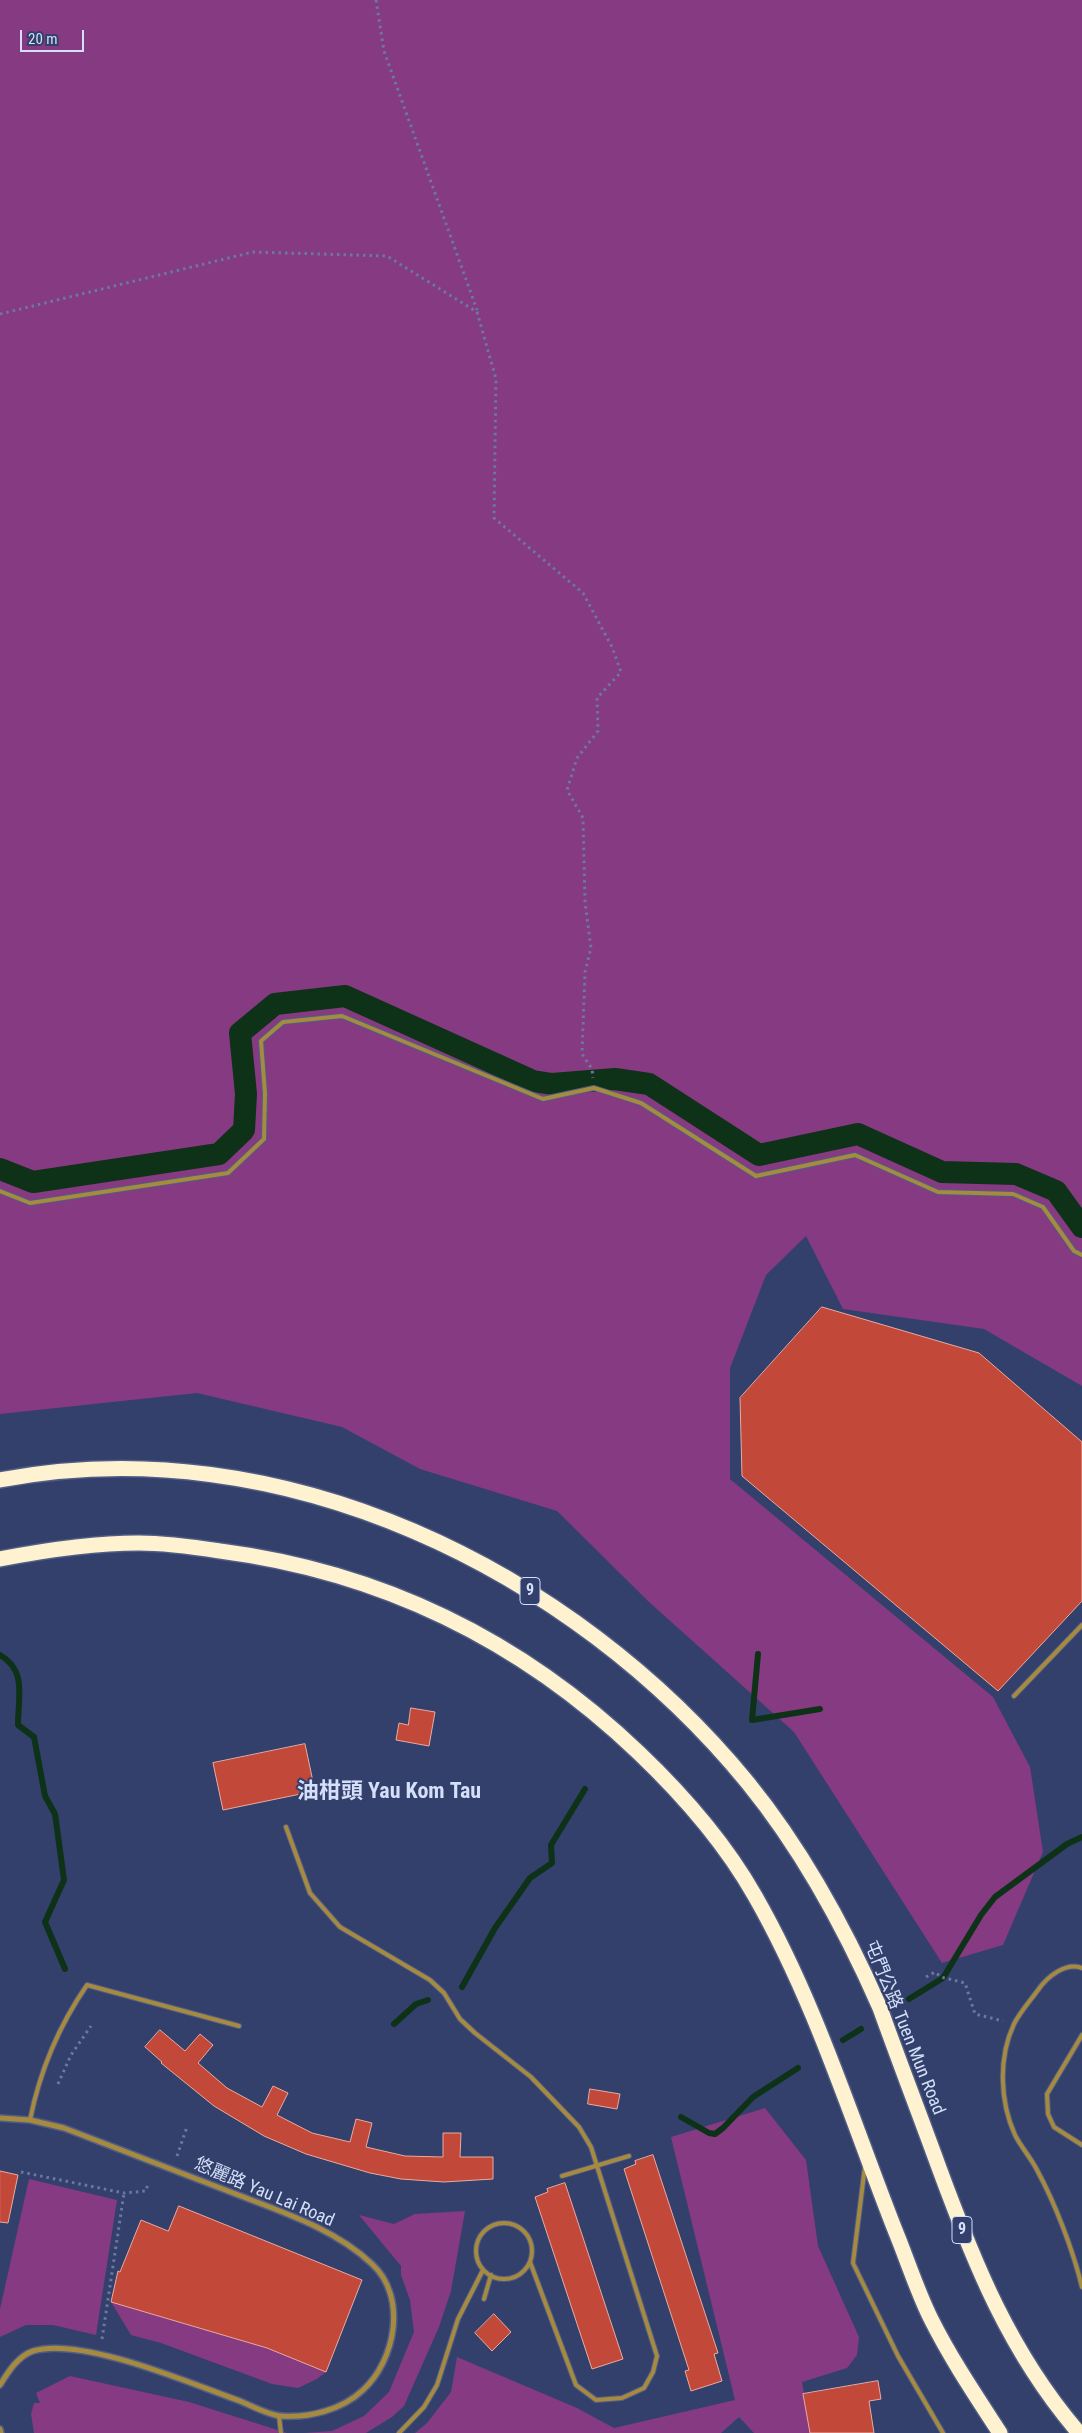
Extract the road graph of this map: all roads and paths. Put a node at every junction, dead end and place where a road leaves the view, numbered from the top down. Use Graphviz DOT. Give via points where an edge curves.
graph roads {
  1 [pos="376,0"];
  2 [pos="477,312"];
  3 [pos="0,314"];
  4 [pos="592,1069"];
  5 [pos="0,1191"];
  6 [pos="1082,1255"];
  7 [pos="0,1480"];
  8 [pos="0,1559"];
  9 [pos="1082,1625"];
  10 [pos="1014,1696"];
  11 [pos="286,1828"];
  12 [pos="1082,1968"];
  13 [pos="926,1977"];
  14 [pos="1008,2022"];
  15 [pos="91,2026"];
  16 [pos="239,2026"];
  17 [pos="1082,2035"];
  18 [pos="58,2084"];
  19 [pos="0,2118"];
  20 [pos="30,2120"];
  21 [pos="186,2127"];
  22 [pos="1082,2145"];
  23 [pos="177,2156"];
  24 [pos="629,2156"];
  25 [pos="866,2156"];
  26 [pos="598,2166"];
  27 [pos="21,2172"];
  28 [pos="562,2176"];
  29 [pos="148,2183"];
  30 [pos="124,2193"];
  31 [pos="530,2262"];
  32 [pos="484,2270"];
  33 [pos="491,2275"];
  34 [pos="1082,2287"];
  35 [pos="484,2298"];
  36 [pos="102,2339"];
  37 [pos="0,2385"];
  38 [pos="280,2416"];
  39 [pos="0,2429"];
  40 [pos="1,2433"];
  41 [pos="280,2433"];
  42 [pos="399,2433"];
  43 [pos="943,2433"];
  44 [pos="1000,2433"];
  45 [pos="1079,2433"];
  1 -- 2 [label="path" via="384,51"];
  2 -- 3 [label="path" via="388,256 253,252"];
  2 -- 4 [label="path" via="496,379 494,518 583,592 612,647 621,672 597,698 598,731 577,758 567,790 583,818 585,902 591,948 585,972 582,1054"];
  5 -- 6 [label="lane" via="30,1203 228,1173 264,1140 261,1042 283,1022 342,1016 543,1099 594,1088 641,1103 756,1176 855,1155 938,1192 1012,1194 1044,1207 1074,1250"];
  7 -- 45 [label="highway, 屯門公路 Tuen Mun Road / 9" via="98,1469 169,1472 274,1485 346,1505 438,1541 503,1575 579,1624 645,1677 699,1727 749,1785 824,1893 880,2008 981,2277 1020,2352"];
  8 -- 25 [label="highway" via="95,1544 143,1543 248,1554 342,1577 412,1602 464,1626 542,1671 588,1706 652,1765 678,1791 730,1856 754,1894 793,1970 828,2050"];
  9 -- 10 [label="lane"];
  11 -- 26 [label="lane" via="310,1893 340,1927 430,1980 444,1992 460,2019 532,2077 579,2127"];
  12 -- 34 [label="lane" via="1062,1968 1040,1986 1008,2041 1003,2083 1006,2109 1015,2136 1038,2170 1068,2242"];
  13 -- 14 [label="path" via="935,1972 965,1983 975,2014"];
  15 -- 18 [label="path" via="71,2055"];
  16 -- 20 [label="lane" via="87,1985 59,2029 49,2052"];
  17 -- 22 [label="lane" via="1047,2094 1046,2105 1054,2127"];
  19 -- 20 [label="street, 悠麗路 Yau Lai Road"];
  20 -- 38 [label="street, 悠麗路 Yau Lai Road" via="64,2128 300,2220 356,2250 374,2265 390,2295 393,2313 391,2345 381,2367 362,2392 346,2402 316,2414"];
  21 -- 23 [label="path"];
  24 -- 26 [label="lane"];
  25 -- 43 [label="lane" via="852,2263 898,2356"];
  25 -- 44 [label="highway" via="930,2317"];
  26 -- 28 [label="lane"];
  26 -- 31 [label="lane" via="657,2356 644,2388 622,2398 596,2400 576,2385"];
  27 -- 30 [label="path"];
  29 -- 30 [label="path" via="146,2191"];
  30 -- 36 [label="path"];
  31 -- 32 [label="lane" via="531,2244 527,2236 521,2229 504,2223 487,2229 477,2244 478,2262"];
  31 -- 33 [label="lane" via="518,2275 509,2278"];
  32 -- 33 [label="lane"];
  32 -- 42 [label="lane" via="458,2319 437,2384 424,2407"];
  33 -- 35 [label="lane"];
  37 -- 38 [label="street, 悠麗路 Yau Lai Road" via="12,2366 32,2351 67,2349 135,2363"];
  38 -- 41 [label="lane"];
  39 -- 40 [label="street"];
}
